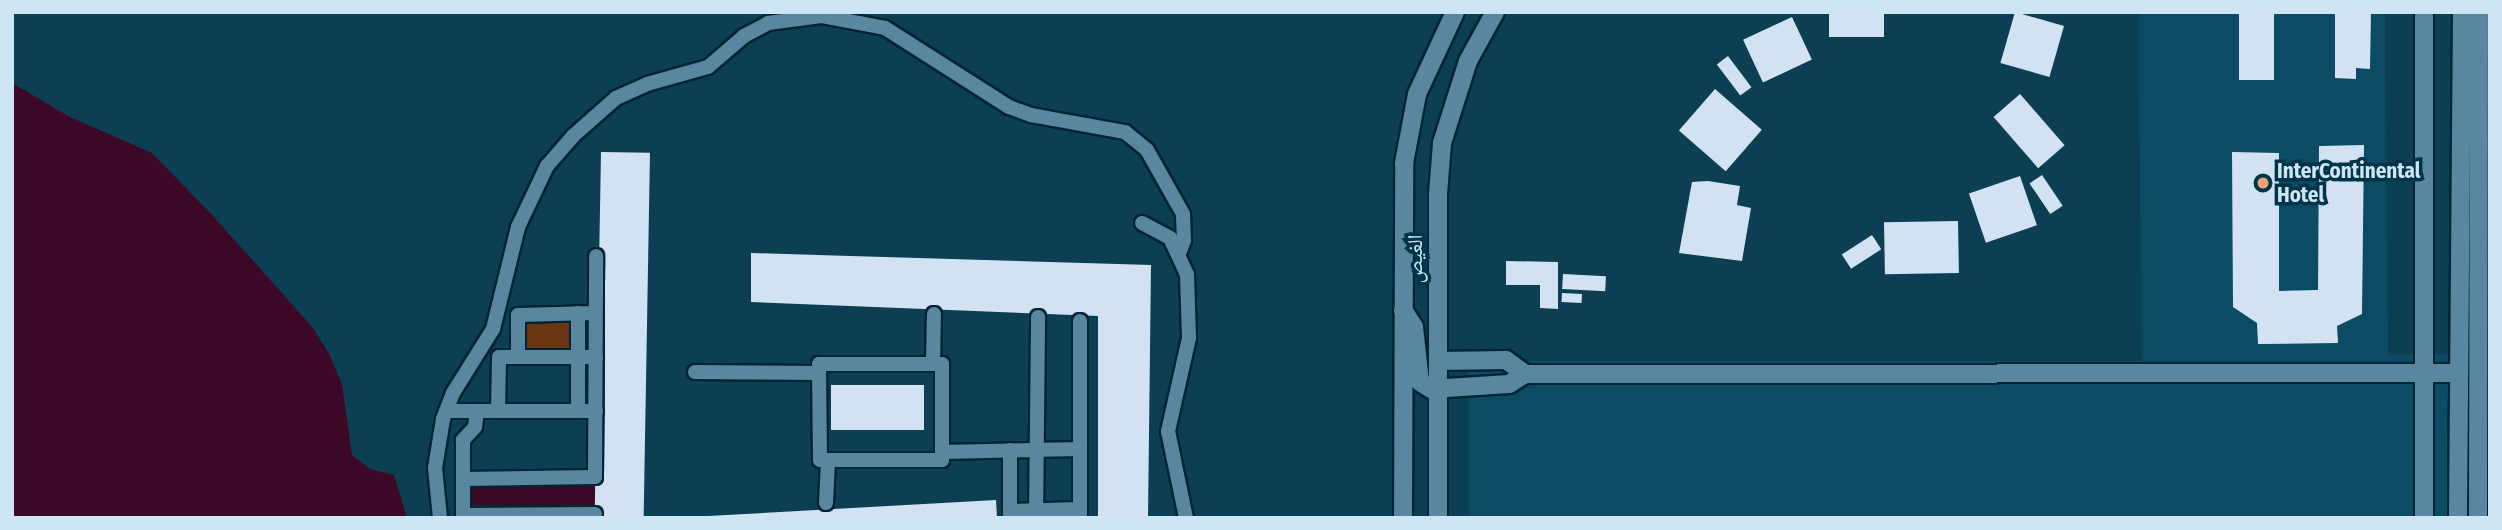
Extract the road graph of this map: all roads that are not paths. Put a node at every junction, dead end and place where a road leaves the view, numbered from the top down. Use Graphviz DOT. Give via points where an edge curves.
graph roads {
  1 [pos="1455,12"];
  2 [pos="1495,12"];
  3 [pos="2424,12"];
  4 [pos="2462,12"];
  5 [pos="2479,12"];
  6 [pos="2484,156"];
  7 [pos="2484,188"];
  8 [pos="1142,223"];
  9 [pos="1179,254"];
  10 [pos="596,256"];
  11 [pos="1403,310"];
  12 [pos="578,313"];
  13 [pos="595,313"];
  14 [pos="934,314"];
  15 [pos="1038,317"];
  16 [pos="1080,321"];
  17 [pos="518,357"];
  18 [pos="579,357"];
  19 [pos="596,357"];
  20 [pos="1438,361"];
  21 [pos="933,364"];
  22 [pos="695,372"];
  23 [pos="819,373"];
  24 [pos="1525,373"];
  25 [pos="2422,373"];
  26 [pos="2459,373"];
  27 [pos="579,384"];
  28 [pos="596,384"];
  29 [pos="1438,389"];
  30 [pos="446,411"];
  31 [pos="477,411"];
  32 [pos="498,411"];
  33 [pos="578,411"];
  34 [pos="596,411"];
  35 [pos="1080,449"];
  36 [pos="1010,450"];
  37 [pos="1037,450"];
  38 [pos="942,452"];
  39 [pos="828,460"];
  40 [pos="463,479"];
  41 [pos="826,503"];
  42 [pos="595,514"];
  43 [pos="1010,514"];
  44 [pos="1036,514"];
  45 [pos="1080,514"];
  46 [pos="470,516"];
  47 [pos="440,518"];
  48 [pos="1185,518"];
  49 [pos="1403,518"];
  50 [pos="1438,518"];
  51 [pos="2424,518"];
  52 [pos="2458,518"];
  53 [pos="2478,518"];
  1 -- 11 [label="street, الغيص" via="1417,94 1407,135"];
  2 -- 20 [label="street, الغيص" via="1468,61 1443,143"];
  3 -- 25 [label="street"];
  4 -- 26 [label="street"];
  5 -- 6 [label="street"];
  6 -- 7 [label="street"];
  7 -- 53 [label="street"];
  8 -- 9 [label="street" via="1170,238"];
  9 -- 30 [label="street" via="1184,240 1183,214 1147,150 1125,132 1009,107 885,28 844,18 783,18 744,36 708,67 616,98 558,152 518,228 493,329"];
  9 -- 48 [label="street" via="1190,293 1189,338 1168,445"];
  10 -- 13 [label="street"];
  11 -- 29 [label="street" via="1414,327 1420,382"];
  11 -- 49 [label="street, الغيص"];
  12 -- 13 [label="street"];
  12 -- 17 [label="street" via="518,315"];
  12 -- 18 [label="street"];
  13 -- 19 [label="street"];
  14 -- 21 [label="street"];
  15 -- 37 [label="street"];
  16 -- 35 [label="street"];
  17 -- 18 [label="street"];
  17 -- 32 [label="street" via="499,357"];
  18 -- 19 [label="street"];
  18 -- 27 [label="street"];
  19 -- 28 [label="street"];
  20 -- 24 [label="street" via="1506,360"];
  20 -- 29 [label="street, الغيص"];
  21 -- 23 [label="street" via="819,364"];
  21 -- 38 [label="street" via="942,364"];
  22 -- 23 [label="street"];
  23 -- 39 [label="street" via="820,460"];
  24 -- 25 [label="street"];
  24 -- 29 [label="street" via="1509,384"];
  25 -- 26 [label="street"];
  25 -- 51 [label="street"];
  26 -- 52 [label="street"];
  27 -- 28 [label="street"];
  27 -- 33 [label="street"];
  28 -- 34 [label="street"];
  29 -- 50 [label="street, الغيص"];
  30 -- 31 [label="street"];
  30 -- 47 [label="street" via="435,468"];
  31 -- 32 [label="street"];
  31 -- 40 [label="street" via="475,427 463,440"];
  32 -- 33 [label="street"];
  33 -- 34 [label="street"];
  34 -- 40 [label="street" via="595,477"];
  35 -- 37 [label="street"];
  35 -- 45 [label="street"];
  36 -- 37 [label="street"];
  36 -- 38 [label="street"];
  36 -- 43 [label="street"];
  37 -- 44 [label="street"];
  38 -- 39 [label="street" via="942,460"];
  39 -- 41 [label="street"];
  40 -- 46 [label="street" via="463,515"];
  42 -- 46 [label="street"];
  43 -- 44 [label="street"];
  44 -- 45 [label="street"];
}
